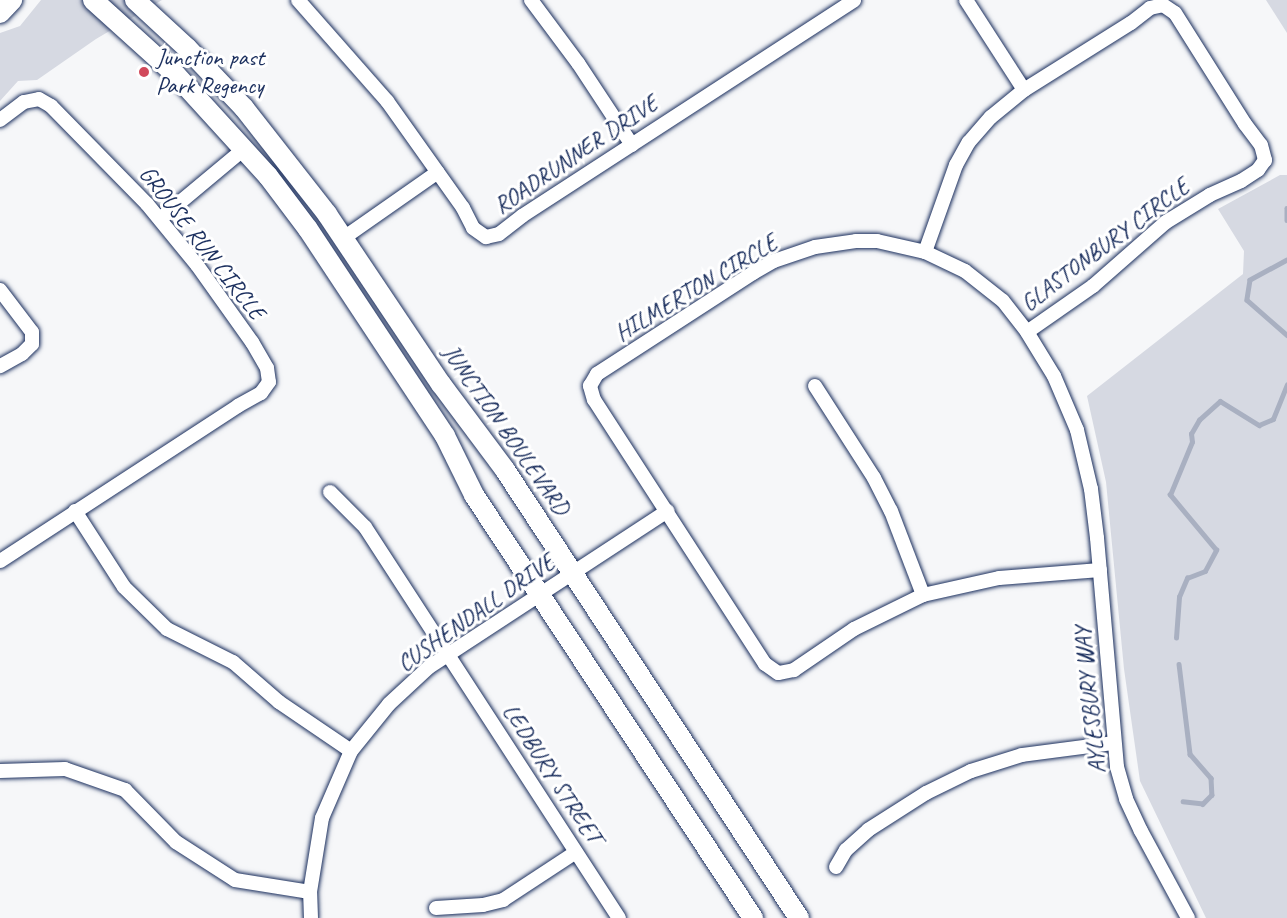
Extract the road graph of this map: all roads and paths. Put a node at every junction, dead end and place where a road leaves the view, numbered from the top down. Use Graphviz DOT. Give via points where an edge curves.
graph roads {
  1 [pos="12,0"];
  2 [pos="93,0"];
  3 [pos="135,0"];
  4 [pos="298,0"];
  5 [pos="531,0"];
  6 [pos="854,0"];
  7 [pos="966,0"];
  8 [pos="0,13"];
  9 [pos="1024,90"];
  10 [pos="0,120"];
  11 [pos="632,145"];
  12 [pos="244,149"];
  13 [pos="438,172"];
  14 [pos="160,219"];
  15 [pos="345,237"];
  16 [pos="925,252"];
  17 [pos="0,290"];
  18 [pos="1028,332"];
  19 [pos="0,366"];
  20 [pos="815,386"];
  21 [pos="330,492"];
  22 [pos="75,511"];
  23 [pos="667,511"];
  24 [pos="0,561"];
  25 [pos="1100,570"];
  26 [pos="572,573"];
  27 [pos="539,595"];
  28 [pos="923,595"];
  29 [pos="448,655"];
  30 [pos="1113,744"];
  31 [pos="351,751"];
  32 [pos="0,771"];
  33 [pos="576,852"];
  34 [pos="836,867"];
  35 [pos="310,892"];
  36 [pos="436,908"];
  37 [pos="311,918"];
  38 [pos="619,918"];
  39 [pos="753,918"];
  40 [pos="799,918"];
  41 [pos="1188,918"];
  1 -- 8 [label="main road"];
  2 -- 12 [label="main road" via="176,75"];
  3 -- 15 [label="main road, JUNCTION BOULEVARD" via="244,108"];
  4 -- 13 [label="street, ROADRUNNER DRIVE" via="387,101"];
  5 -- 11 [label="street"];
  6 -- 11 [label="street, ROADRUNNER DRIVE"];
  7 -- 9 [label="street"];
  9 -- 16 [label="street, GLASTONBURY CIRCLE" via="991,117 969,142 945,191"];
  9 -- 18 [label="street, GLASTONBURY CIRCLE" via="1150,8 1163,6 1175,13 1261,145 1265,160 1241,181 1166,222 1093,286"];
  10 -- 14 [label="street, GROUSE RUN CIRCLE" via="24,102 39,99 51,106"];
  11 -- 13 [label="street, ROADRUNNER DRIVE" via="499,234 486,237 473,228"];
  12 -- 14 [label="street"];
  12 -- 27 [label="main road" via="308,230 381,337 445,436 474,495"];
  13 -- 15 [label="street"];
  14 -- 22 [label="street, GROUSE RUN CIRCLE" via="252,342 267,368 269,382 261,393"];
  15 -- 26 [label="main road, JUNCTION BOULEVARD"];
  16 -- 18 [label="street, HILMERTON CIRCLE" via="986,287"];
  16 -- 23 [label="street, HILMERTON CIRCLE" via="856,241 793,253 753,273 597,374 590,387 594,400"];
  17 -- 19 [label="street" via="32,332 32,345"];
  18 -- 25 [label="street, HILMERTON CIRCLE" via="1054,376 1077,430 1091,489"];
  20 -- 28 [label="street" via="874,478"];
  21 -- 29 [label="street, LEDBURY STREET" via="365,527"];
  22 -- 24 [label="street, GROUSE RUN CIRCLE"];
  22 -- 31 [label="street" via="124,587 167,629 233,662 279,702"];
  23 -- 26 [label="street, CUSHENDALL DRIVE"];
  23 -- 28 [label="street, HILMERTON CIRCLE" via="765,664 778,673 794,670 854,629"];
  25 -- 28 [label="street, HILMERTON CIRCLE" via="999,578"];
  25 -- 30 [label="street, AYLESBURY WAY"];
  26 -- 27 [label="street, CUSHENDALL DRIVE"];
  26 -- 40 [label="main road, JUNCTION BOULEVARD"];
  27 -- 29 [label="street, CUSHENDALL DRIVE"];
  27 -- 39 [label="main road"];
  29 -- 31 [label="street, CUSHENDALL DRIVE" via="389,704"];
  29 -- 33 [label="street, LEDBURY STREET"];
  30 -- 34 [label="street" via="1022,755 961,776 868,830 846,850"];
  30 -- 41 [label="street, AYLESBURY WAY" via="1126,800"];
  31 -- 35 [label="street, CUSHENDALL DRIVE" via="322,818"];
  32 -- 35 [label="street" via="65,768 125,790 176,842 235,880"];
  33 -- 36 [label="street" via="503,900"];
  33 -- 38 [label="street, LEDBURY STREET"];
  35 -- 37 [label="street, CUSHENDALL DRIVE"];
}
